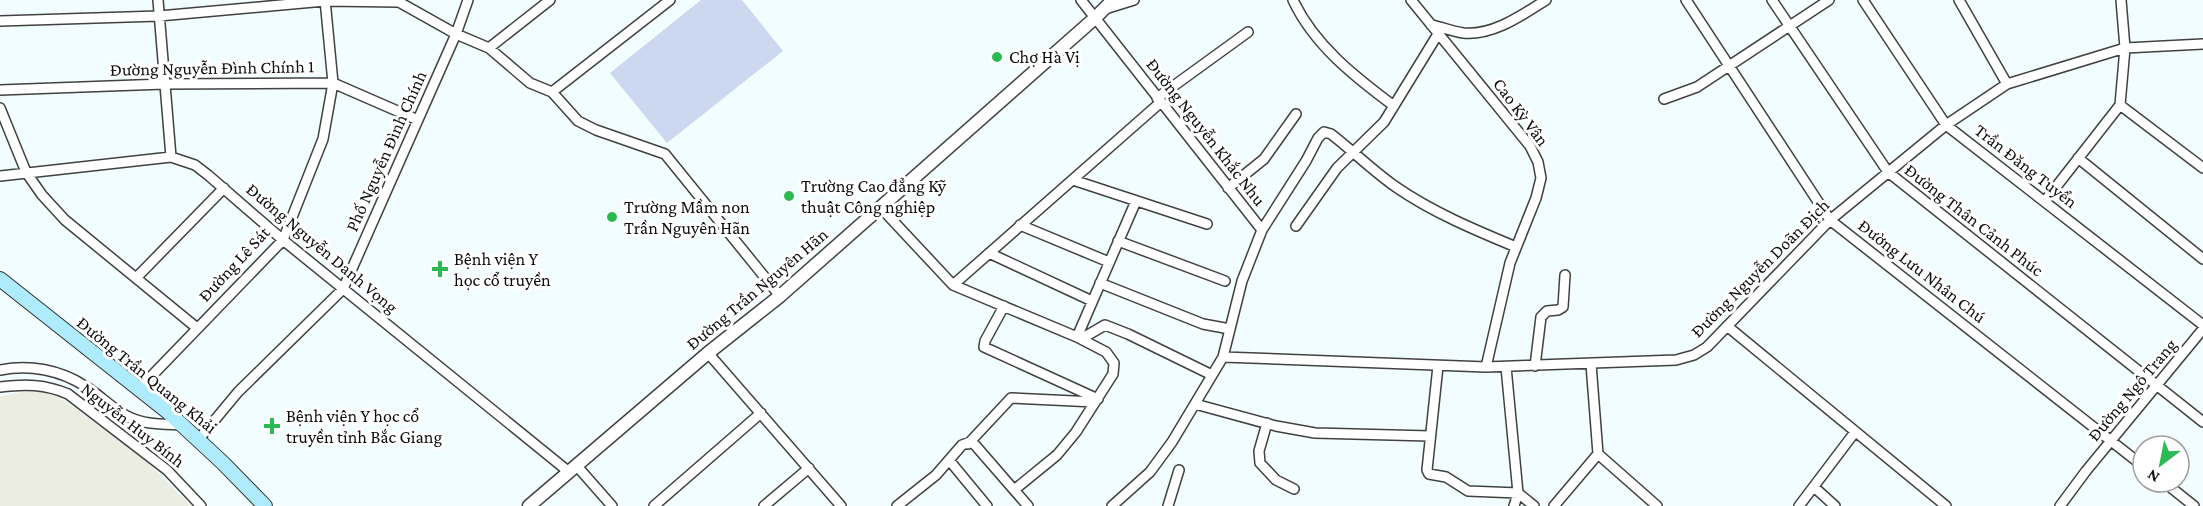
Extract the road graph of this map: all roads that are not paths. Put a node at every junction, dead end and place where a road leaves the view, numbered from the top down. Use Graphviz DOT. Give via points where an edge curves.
graph roads {
  1 [pos="158,0"];
  2 [pos="468,0"];
  3 [pos="550,0"];
  4 [pos="670,0"];
  5 [pos="1081,0"];
  6 [pos="1113,0"];
  7 [pos="1134,0"];
  8 [pos="1293,0"];
  9 [pos="1411,0"];
  10 [pos="1546,0"];
  11 [pos="1686,0"];
  12 [pos="1772,0"];
  13 [pos="1828,0"];
  14 [pos="1863,0"];
  15 [pos="1959,0"];
  16 [pos="2121,0"];
  17 [pos="325,1"];
  18 [pos="399,1"];
  19 [pos="542,3"];
  20 [pos="1099,14"];
  21 [pos="159,16"];
  22 [pos="0,21"];
  23 [pos="1431,25"];
  24 [pos="1790,26"];
  25 [pos="1248,32"];
  26 [pos="456,34"];
  27 [pos="1438,34"];
  28 [pos="2203,44"];
  29 [pos="489,48"];
  30 [pos="2125,48"];
  31 [pos="1730,66"];
  32 [pos="333,83"];
  33 [pos="164,84"];
  34 [pos="2007,84"];
  35 [pos="0,90"];
  36 [pos="552,92"];
  37 [pos="1664,99"];
  38 [pos="1159,100"];
  39 [pos="2120,105"];
  40 [pos="1394,106"];
  41 [pos="0,108"];
  42 [pos="1296,114"];
  43 [pos="418,120"];
  44 [pos="1946,125"];
  45 [pos="1354,151"];
  46 [pos="171,157"];
  47 [pos="2078,158"];
  48 [pos="2203,168"];
  49 [pos="26,172"];
  50 [pos="1888,172"];
  51 [pos="0,176"];
  52 [pos="1073,180"];
  53 [pos="224,188"];
  54 [pos="1228,188"];
  55 [pos="1136,201"];
  56 [pos="2045,201"];
  57 [pos="881,208"];
  58 [pos="1830,220"];
  59 [pos="1207,224"];
  60 [pos="1020,225"];
  61 [pos="1296,226"];
  62 [pos="1262,230"];
  63 [pos="283,240"];
  64 [pos="1118,241"];
  65 [pos="1516,247"];
  66 [pos="988,254"];
  67 [pos="2203,259"];
  68 [pos="1109,262"];
  69 [pos="1565,275"];
  70 [pos="137,276"];
  71 [pos="0,279"];
  72 [pos="1225,281"];
  73 [pos="1100,283"];
  74 [pos="953,285"];
  75 [pos="343,288"];
  76 [pos="780,296"];
  77 [pos="1092,301"];
  78 [pos="1004,306"];
  79 [pos="1727,326"];
  80 [pos="2203,327"];
  81 [pos="197,328"];
  82 [pos="1230,329"];
  83 [pos="1079,338"];
  84 [pos="708,353"];
  85 [pos="1223,357"];
  86 [pos="1591,364"];
  87 [pos="1438,366"];
  88 [pos="1536,366"];
  89 [pos="1486,368"];
  90 [pos="1506,368"];
  91 [pos="0,370"];
  92 [pos="1212,375"];
  93 [pos="2157,386"];
  94 [pos="0,387"];
  95 [pos="139,389"];
  96 [pos="1096,400"];
  97 [pos="1195,404"];
  98 [pos="760,413"];
  99 [pos="2203,422"];
  100 [pos="1267,423"];
  101 [pos="182,425"];
  102 [pos="1855,432"];
  103 [pos="1431,436"];
  104 [pos="199,439"];
  105 [pos="2112,441"];
  106 [pos="968,444"];
  107 [pos="1598,454"];
  108 [pos="2131,456"];
  109 [pos="949,460"];
  110 [pos="573,468"];
  111 [pos="808,468"];
  112 [pos="1179,470"];
  113 [pos="1814,487"];
  114 [pos="1294,489"];
  115 [pos="1014,490"];
  116 [pos="1518,493"];
  117 [pos="2179,494"];
  118 [pos="201,506"];
  119 [pos="265,506"];
  120 [pos="529,506"];
  121 [pos="612,506"];
  122 [pos="654,506"];
  123 [pos="764,506"];
  124 [pos="842,506"];
  125 [pos="897,506"];
  126 [pos="987,506"];
  127 [pos="1028,506"];
  128 [pos="1112,506"];
  129 [pos="1168,506"];
  130 [pos="1514,506"];
  131 [pos="1534,506"];
  132 [pos="1554,506"];
  133 [pos="1657,506"];
  134 [pos="1799,506"];
  135 [pos="1835,506"];
  136 [pos="1946,506"];
  137 [pos="2061,506"];
  138 [pos="2194,506"];
  1 -- 21 [label="street"];
  2 -- 26 [label="street, Phố Nguyễn Đình Chính"];
  3 -- 19 [label="street"];
  4 -- 36 [label="street"];
  5 -- 20 [label="street, Đường Nguyễn Khắc Nhu"];
  6 -- 20 [label="street, Đường Trần Nguyên Hãn"];
  7 -- 20 [label="street"];
  8 -- 40 [label="street" via="1300,16 1346,68"];
  9 -- 23 [label="street, Cao Kỳ Vân"];
  10 -- 23 [label="street" via="1517,18 1480,32 1464,33"];
  11 -- 31 [label="street, Đường Lưu Nhân Chú"];
  12 -- 24 [label="street, Đường Thân Cảnh Phúc"];
  13 -- 24 [label="street"];
  14 -- 44 [label="street, Trần Đăng Tuyển"];
  15 -- 34 [label="street"];
  16 -- 30 [label="street"];
  17 -- 18 [label="street"];
  17 -- 21 [label="street"];
  17 -- 32 [label="street, Đường Lê Sát"];
  18 -- 26 [label="street"];
  19 -- 29 [label="street"];
  20 -- 38 [label="street, Đường Nguyễn Khắc Nhu"];
  20 -- 57 [label="street, Đường Trần Nguyên Hãn"];
  21 -- 22 [label="street"];
  21 -- 33 [label="street"];
  23 -- 27 [label="street, Cao Kỳ Vân"];
  24 -- 31 [label="street"];
  24 -- 50 [label="street, Đường Thân Cảnh Phúc"];
  25 -- 38 [label="street"];
  26 -- 29 [label="street"];
  26 -- 43 [label="street, Phố Nguyễn Đình Chính"];
  27 -- 40 [label="street"];
  27 -- 65 [label="street, Cao Kỳ Vân" via="1530,146 1538,162 1541,177 1536,198"];
  28 -- 30 [label="street, Đường Nguyễn Doãn Địch"];
  29 -- 36 [label="street" via="537,88"];
  30 -- 34 [label="street, Đường Nguyễn Doãn Địch"];
  30 -- 39 [label="street"];
  31 -- 37 [label="street" via="1697,87"];
  31 -- 58 [label="street, Đường Lưu Nhân Chú"];
  32 -- 33 [label="street, Đường Nguyễn Đình Chính 1"];
  32 -- 43 [label="street, Đường Nguyễn Đình Chính 1"];
  32 -- 63 [label="street, Đường Lê Sát" via="323,139"];
  33 -- 35 [label="street, Đường Nguyễn Đình Chính 1"];
  33 -- 46 [label="street"];
  34 -- 44 [label="street, Đường Nguyễn Doãn Địch"];
  36 -- 76 [label="street" via="578,121 665,154"];
  38 -- 52 [label="street"];
  38 -- 54 [label="street, Đường Nguyễn Khắc Nhu"];
  39 -- 47 [label="street"];
  39 -- 48 [label="street"];
  40 -- 45 [label="street" via="1384,122"];
  41 -- 49 [label="street"];
  42 -- 54 [label="street" via="1264,159"];
  43 -- 75 [label="street, Phố Nguyễn Đình Chính"];
  44 -- 50 [label="street, Đường Nguyễn Doãn Địch"];
  44 -- 56 [label="street, Trần Đăng Tuyển"];
  45 -- 61 [label="street" via="1324,184"];
  45 -- 62 [label="street" via="1323,132"];
  45 -- 65 [label="street" via="1412,197"];
  46 -- 49 [label="street"];
  46 -- 53 [label="street, Đường Nguyễn Danh Vọng" via="195,165"];
  47 -- 56 [label="street"];
  47 -- 67 [label="street"];
  49 -- 51 [label="street"];
  49 -- 70 [label="street" via="66,220"];
  50 -- 58 [label="street, Đường Nguyễn Doãn Địch"];
  50 -- 93 [label="street, Đường Thân Cảnh Phúc"];
  52 -- 55 [label="street"];
  52 -- 60 [label="street"];
  53 -- 63 [label="street, Đường Nguyễn Danh Vọng"];
  53 -- 70 [label="street"];
  54 -- 62 [label="street, Đường Nguyễn Khắc Nhu"];
  55 -- 59 [label="street"];
  55 -- 64 [label="street"];
  56 -- 80 [label="street, Trần Đăng Tuyển"];
  57 -- 74 [label="street"];
  57 -- 76 [label="street, Đường Trần Nguyên Hãn"];
  58 -- 79 [label="street, Đường Nguyễn Doãn Địch"];
  58 -- 105 [label="street, Đường Lưu Nhân Chú"];
  60 -- 66 [label="street"];
  60 -- 68 [label="street"];
  62 -- 82 [label="street, Đường Nguyễn Khắc Nhu" via="1242,281"];
  63 -- 75 [label="street, Đường Nguyễn Danh Vọng"];
  63 -- 81 [label="street, Đường Lê Sát"];
  64 -- 68 [label="street"];
  64 -- 72 [label="street"];
  65 -- 89 [label="street, Cao Kỳ Vân"];
  66 -- 74 [label="street"];
  66 -- 77 [label="street"];
  68 -- 73 [label="street"];
  69 -- 88 [label="street" via="1563,307 1542,313"];
  70 -- 81 [label="street"];
  71 -- 95 [label="main road, Đường Trần Quang Khải"];
  73 -- 77 [label="street"];
  73 -- 82 [label="street" via="1203,324"];
  74 -- 78 [label="street"];
  75 -- 104 [label="street, Phố Nguyễn Đình Chính" via="238,392"];
  75 -- 110 [label="street, Đường Nguyễn Danh Vọng"];
  76 -- 84 [label="street, Đường Trần Nguyên Hãn"];
  77 -- 83 [label="street"];
  78 -- 83 [label="street"];
  78 -- 96 [label="street" via="984,347"];
  79 -- 86 [label="street, Đường Nguyễn Doãn Địch" via="1694,355 1676,360"];
  79 -- 102 [label="street"];
  80 -- 93 [label="street, Đường Ngô Trang"];
  81 -- 95 [label="street, Đường Lê Sát"];
  82 -- 85 [label="street, Đường Nguyễn Khắc Nhu"];
  83 -- 92 [label="street" via="1105,325"];
  83 -- 96 [label="street" via="1106,352 1114,363 1113,374"];
  84 -- 98 [label="street"];
  84 -- 110 [label="street, Đường Trần Nguyên Hãn"];
  85 -- 87 [label="street, Đường Nguyễn Doãn Địch"];
  85 -- 92 [label="street, Đường Nguyễn Khắc Nhu"];
  86 -- 88 [label="street, Đường Nguyễn Doãn Địch"];
  86 -- 107 [label="street"];
  87 -- 89 [label="street, Đường Nguyễn Doãn Địch"];
  87 -- 103 [label="street"];
  88 -- 90 [label="street, Đường Nguyễn Doãn Địch"];
  89 -- 90 [label="street, Đường Nguyễn Doãn Địch"];
  90 -- 116 [label="street"];
  91 -- 101 [label="street" via="32,368 63,374 128,417"];
  92 -- 97 [label="street, Đường Nguyễn Khắc Nhu"];
  93 -- 99 [label="street, Đường Thân Cảnh Phúc"];
  93 -- 105 [label="street, Đường Ngô Trang"];
  94 -- 118 [label="street, Nguyễn Huy Bính" via="34,384 68,394 167,470"];
  95 -- 101 [label="main road, Đường Trần Quang Khải"];
  96 -- 106 [label="street" via="1011,398"];
  96 -- 115 [label="street" via="1057,455"];
  97 -- 100 [label="street"];
  97 -- 128 [label="street, Đường Nguyễn Khắc Nhu" via="1150,472"];
  98 -- 111 [label="street"];
  98 -- 122 [label="street"];
  100 -- 103 [label="street" via="1316,433"];
  100 -- 114 [label="street" via="1259,451 1260,463 1276,480"];
  101 -- 104 [label="main road, Đường Trần Quang Khải"];
  102 -- 113 [label="street"];
  102 -- 136 [label="street"];
  103 -- 116 [label="street" via="1429,474 1446,477 1468,491"];
  104 -- 119 [label="main road, Đường Trần Quang Khải"];
  105 -- 108 [label="street, Đường Lưu Nhân Chú"];
  105 -- 137 [label="street, Đường Ngô Trang"];
  106 -- 109 [label="street"];
  106 -- 115 [label="street" via="975,445"];
  107 -- 132 [label="street"];
  107 -- 133 [label="street"];
  109 -- 125 [label="street"];
  109 -- 126 [label="street"];
  110 -- 120 [label="street, Đường Trần Nguyên Hãn"];
  110 -- 121 [label="street, Đường Nguyễn Danh Vọng"];
  111 -- 123 [label="street"];
  111 -- 124 [label="street"];
  112 -- 129 [label="street"];
  113 -- 134 [label="street"];
  113 -- 135 [label="street"];
  115 -- 127 [label="street"];
  116 -- 130 [label="street"];
  116 -- 131 [label="street"];
  117 -- 138 [label="street"];
}
